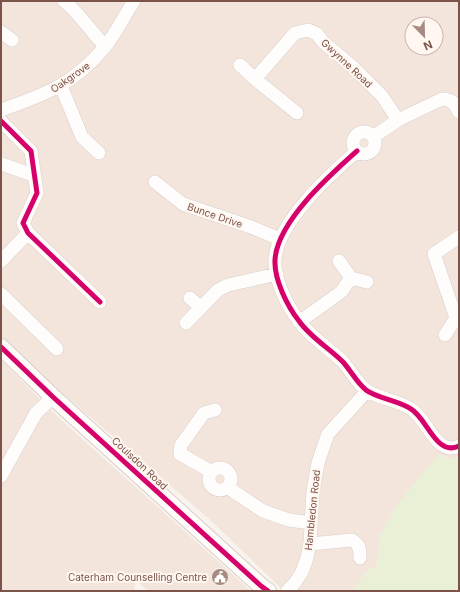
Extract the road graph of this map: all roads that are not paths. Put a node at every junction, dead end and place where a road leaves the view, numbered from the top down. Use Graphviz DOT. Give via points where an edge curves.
graph roads {
  1 [pos="64,1"];
  2 [pos="134,1"];
  3 [pos="1,32"];
  4 [pos="12,40"];
  5 [pos="105,46"];
  6 [pos="240,65"];
  7 [pos="254,79"];
  8 [pos="61,86"];
  9 [pos="1,110"];
  10 [pos="459,112"];
  11 [pos="297,113"];
  12 [pos="398,120"];
  13 [pos="1,121"];
  14 [pos="99,153"];
  15 [pos="1,164"];
  16 [pos="33,175"];
  17 [pos="154,182"];
  18 [pos="28,233"];
  19 [pos="459,237"];
  20 [pos="280,239"];
  21 [pos="1,261"];
  22 [pos="339,261"];
  23 [pos="277,274"];
  24 [pos="351,278"];
  25 [pos="367,282"];
  26 [pos="1,294"];
  27 [pos="190,298"];
  28 [pos="100,302"];
  29 [pos="200,307"];
  30 [pos="299,322"];
  31 [pos="186,323"];
  32 [pos="445,335"];
  33 [pos="1,347"];
  34 [pos="57,349"];
  35 [pos="367,391"];
  36 [pos="53,397"];
  37 [pos="215,410"];
  38 [pos="459,446"];
  39 [pos="1,476"];
  40 [pos="311,523"];
  41 [pos="310,544"];
  42 [pos="360,558"];
  43 [pos="268,591"];
  44 [pos="287,591"];
  1 -- 5 [label="street"];
  2 -- 5 [label="street, Oakgrove"];
  3 -- 4 [label="street"];
  5 -- 8 [label="street, Oakgrove" via="86,68"];
  6 -- 7 [label="street"];
  7 -- 11 [label="street"];
  7 -- 12 [label="street, Gwynne Road" via="295,33 308,30 317,34 382,96"];
  8 -- 9 [label="street, Oakgrove"];
  8 -- 14 [label="street" via="82,137"];
  10 -- 12 [label="street" via="449,99 442,99"];
  12 -- 20 [label="street" via="373,137 375,144 372,151 365,154 356,151 320,186 297,213"];
  13 -- 16 [label="street" via="31,151"];
  15 -- 16 [label="street"];
  16 -- 18 [label="street" via="37,193 23,222"];
  17 -- 20 [label="street, Bunce Drive" via="183,204"];
  18 -- 21 [label="street"];
  18 -- 28 [label="street"];
  19 -- 32 [label="street" via="434,254 456,318"];
  20 -- 23 [label="street" via="275,261"];
  22 -- 24 [label="street"];
  23 -- 29 [label="street" via="228,285 218,290"];
  23 -- 30 [label="street" via="283,294"];
  24 -- 25 [label="street"];
  24 -- 30 [label="street" via="341,292"];
  26 -- 34 [label="street"];
  27 -- 29 [label="street"];
  29 -- 31 [label="street"];
  30 -- 35 [label="street" via="343,363"];
  33 -- 36 [label="street, Coulsdon Road"];
  35 -- 38 [label="street" via="412,409 445,448"];
  35 -- 40 [label="street, Hambledon Road" via="328,434 318,463"];
  36 -- 39 [label="street" via="36,413"];
  36 -- 43 [label="street, Coulsdon Road"];
  37 -- 40 [label="street" via="204,414 181,445 180,454 212,472 218,468 227,470 231,476 227,487 263,511 289,520"];
  40 -- 41 [label="street, Hambledon Road"];
  41 -- 42 [label="street" via="352,540 360,549"];
  41 -- 44 [label="street, Hambledon Road" via="302,572"];
}
